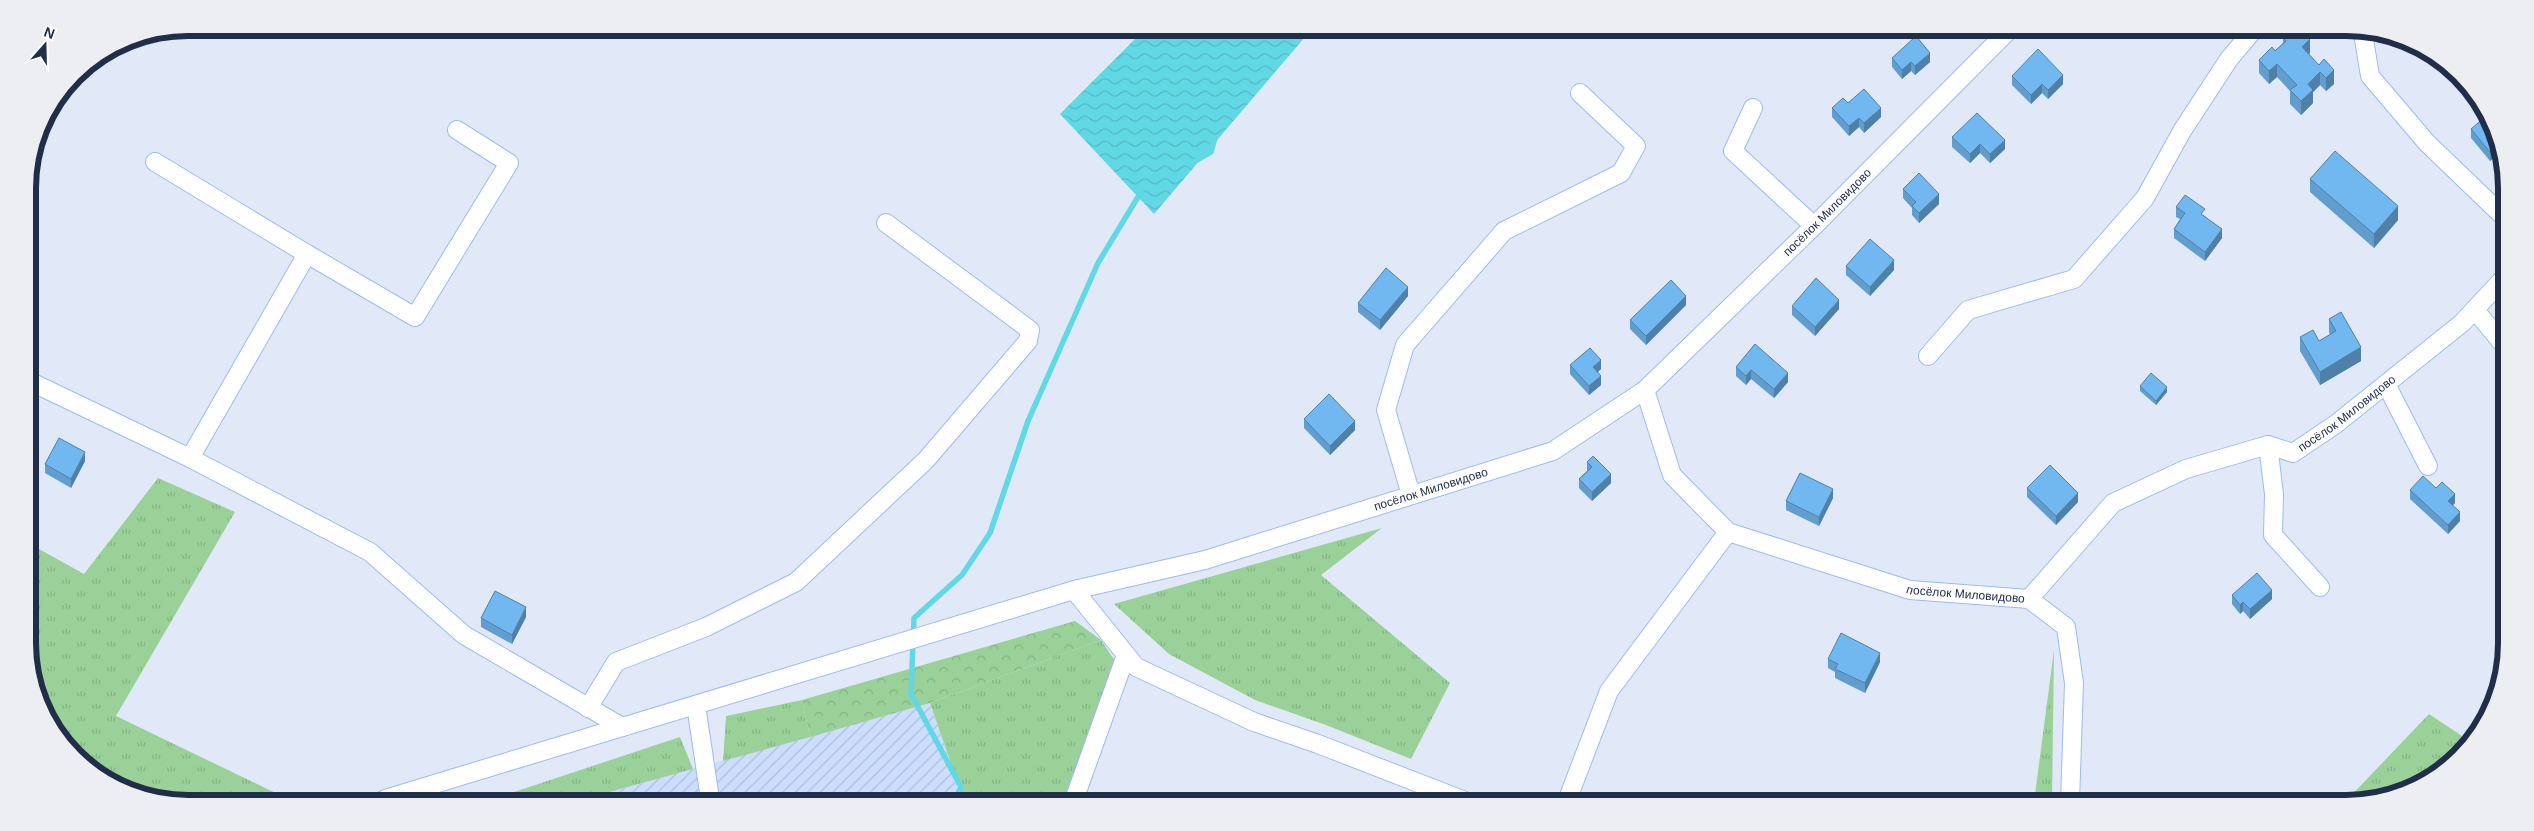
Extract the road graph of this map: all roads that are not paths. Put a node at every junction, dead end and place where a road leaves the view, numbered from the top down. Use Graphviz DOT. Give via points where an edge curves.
graph roads {
  1 [pos="2003,36"];
  2 [pos="2248,36"];
  3 [pos="2364,38"];
  4 [pos="1580,93"];
  5 [pos="1753,108"];
  6 [pos="457,130"];
  7 [pos="155,162"];
  8 [pos="2498,211"];
  9 [pos="886,223"];
  10 [pos="1814,226"];
  11 [pos="307,254"];
  12 [pos="2498,285"];
  13 [pos="2475,310"];
  14 [pos="2498,338"];
  15 [pos="1928,356"];
  16 [pos="2386,384"];
  17 [pos="37,385"];
  18 [pos="1645,390"];
  19 [pos="2268,445"];
  20 [pos="190,458"];
  21 [pos="2428,466"];
  22 [pos="1411,495"];
  23 [pos="1728,532"];
  24 [pos="2320,587"];
  25 [pos="1074,590"];
  26 [pos="2029,599"];
  27 [pos="1126,655"];
  28 [pos="696,704"];
  29 [pos="588,708"];
  30 [pos="622,727"];
  31 [pos="1448,794"];
  32 [pos="1569,794"];
  33 [pos="2070,794"];
  34 [pos="394,795"];
  35 [pos="709,795"];
  36 [pos="1076,795"];
  1 -- 10 [label="street, посёлок Миловидово"];
  2 -- 15 [label="street" via="2228,60 2182,130 2145,198 2074,279 1968,310"];
  3 -- 8 [label="street" via="2370,76 2427,143"];
  4 -- 22 [label="street" via="1636,146 1621,173 1504,232 1405,345 1386,410"];
  5 -- 10 [label="street" via="1733,151"];
  6 -- 11 [label="street" via="509,162 415,317"];
  7 -- 11 [label="street"];
  9 -- 29 [label="street" via="1030,330 1028,341 926,460 796,582 706,627 616,662"];
  10 -- 18 [label="street, посёлок Миловидово"];
  11 -- 20 [label="street"];
  12 -- 13 [label="street, посёлок Миловидово"];
  13 -- 14 [label="street"];
  13 -- 16 [label="street, посёлок Миловидово"];
  16 -- 19 [label="street, посёлок Миловидово" via="2293,453"];
  16 -- 21 [label="street"];
  17 -- 20 [label="street"];
  18 -- 22 [label="street, посёлок Миловидово" via="1553,451"];
  18 -- 23 [label="street, посёлок Миловидово" via="1672,476"];
  19 -- 24 [label="street" via="2274,494 2273,535"];
  19 -- 26 [label="street, посёлок Миловидово" via="2186,469 2113,503"];
  20 -- 29 [label="street" via="370,552 464,635"];
  22 -- 25 [label="street, посёлок Миловидово" via="1205,560"];
  23 -- 26 [label="street, посёлок Миловидово" via="1910,590"];
  23 -- 32 [label="street" via="1609,691"];
  25 -- 27 [label="street"];
  25 -- 28 [label="street, посёлок Миловидово"];
  26 -- 33 [label="street" via="2066,627 2074,683"];
  27 -- 31 [label="street" via="1136,667 1254,722"];
  27 -- 36 [label="street"];
  28 -- 30 [label="street, посёлок Миловидово"];
  28 -- 35 [label="street"];
  29 -- 30 [label="street"];
  30 -- 34 [label="street, посёлок Миловидово"];
}
